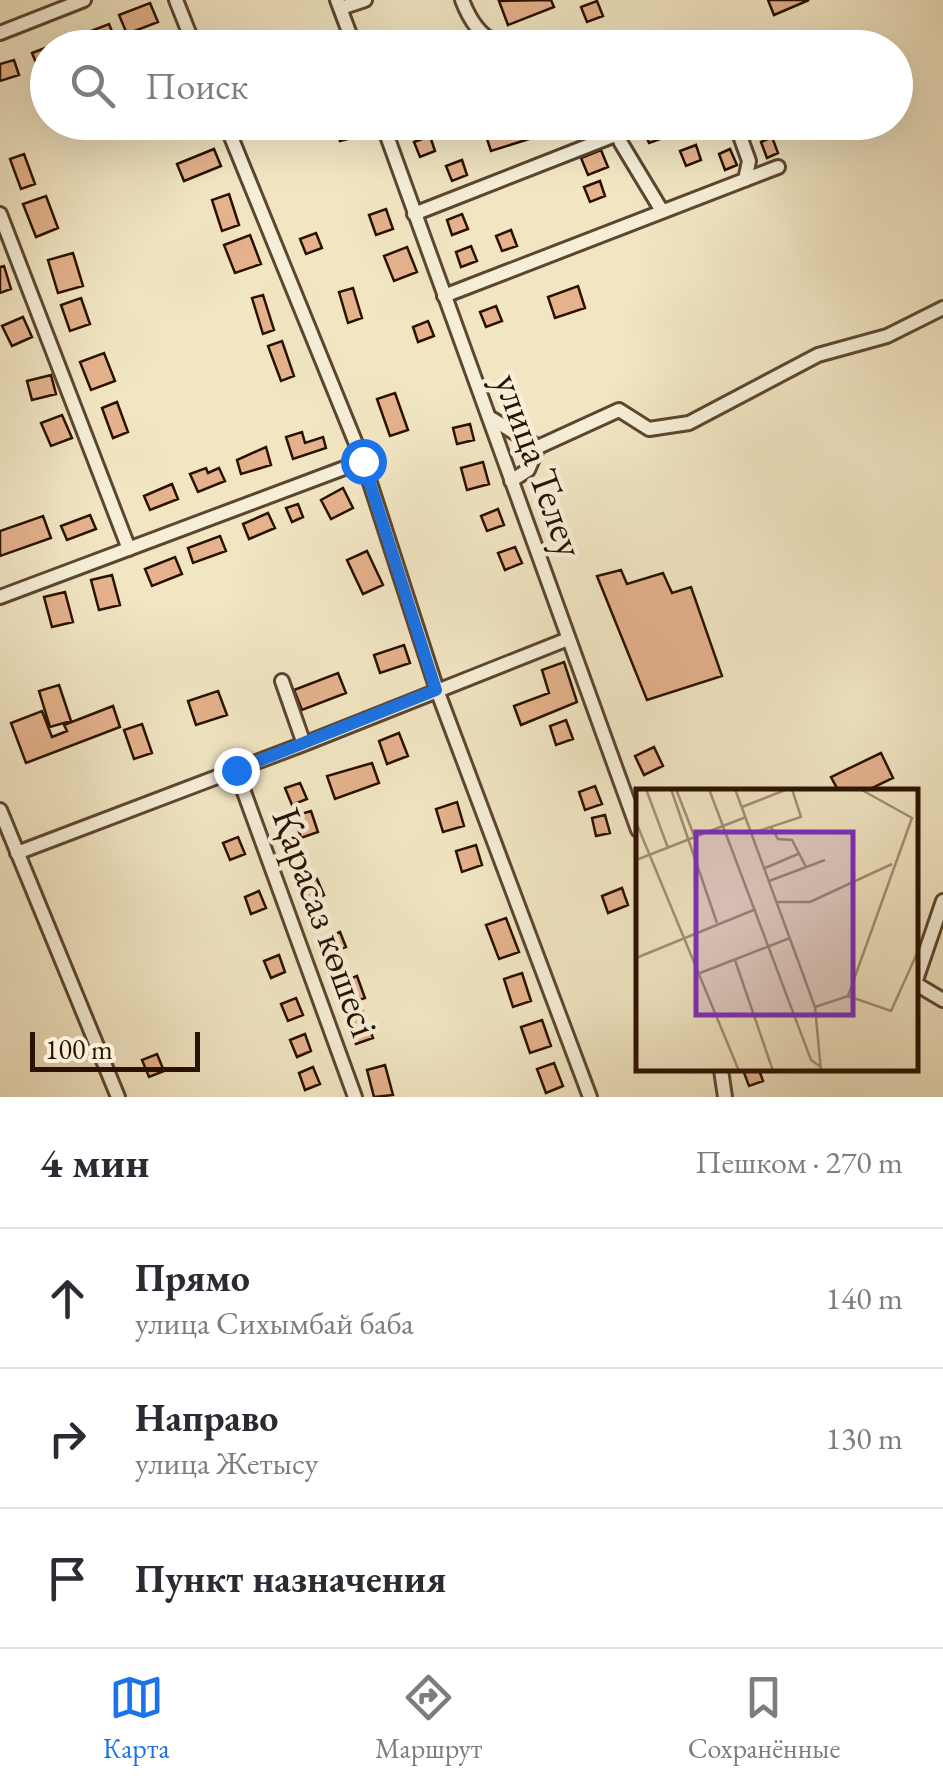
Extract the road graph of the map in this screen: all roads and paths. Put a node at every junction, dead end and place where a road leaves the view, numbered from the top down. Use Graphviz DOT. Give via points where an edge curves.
graph roads {
  1 [pos="84,0"];
  2 [pos="176,0"];
  3 [pos="365,0"];
  4 [pos="462,0"];
  5 [pos="339,4"];
  6 [pos="188,30"];
  7 [pos="348,30"];
  8 [pos="476,30"];
  9 [pos="0,34"];
  10 [pos="232,140"];
  11 [pos="388,140"];
  12 [pos="588,140"];
  13 [pos="623,140"];
  14 [pos="741,140"];
  15 [pos="778,167"];
  16 [pos="745,180"];
  17 [pos="662,212"];
  18 [pos="0,214"];
  19 [pos="414,214"];
  20 [pos="444,296"];
  21 [pos="943,308"];
  22 [pos="488,417"];
  23 [pos="538,447"];
  24 [pos="363,461"];
  25 [pos="511,481"];
  26 [pos="130,548"];
  27 [pos="0,597"];
  28 [pos="568,639"];
  29 [pos="282,681"];
  30 [pos="436,690"];
  31 [pos="304,744"];
  32 [pos="236,770"];
  33 [pos="0,810"];
  34 [pos="636,825"];
  35 [pos="16,853"];
  36 [pos="943,901"];
  37 [pos="918,976"];
  38 [pos="918,983"];
  39 [pos="943,1000"];
  40 [pos="721,1072"];
  41 [pos="118,1097"];
  42 [pos="355,1097"];
  43 [pos="590,1097"];
  44 [pos="725,1097"];
  1 -- 9 [label="street"];
  2 -- 6 [label="street"];
  3 -- 5 [label="street"];
  4 -- 8 [label="street"];
  5 -- 7 [label="street"];
  10 -- 24 [label="street"];
  11 -- 19 [label="street, улица Телеу"];
  12 -- 19 [label="street"];
  13 -- 17 [label="street"];
  14 -- 16 [label="street" via="749,161"];
  15 -- 16 [label="street"];
  16 -- 17 [label="street"];
  17 -- 20 [label="street"];
  18 -- 26 [label="street"];
  19 -- 20 [label="street, улица Телеу"];
  20 -- 22 [label="street, улица Телеу"];
  21 -- 23 [label="street" via="887,336 818,355 689,423 649,429 619,410"];
  22 -- 23 [label="street"];
  22 -- 25 [label="street, улица Телеу"];
  23 -- 25 [label="street" via="528,470"];
  24 -- 26 [label="street"];
  24 -- 30 [label="street"];
  25 -- 28 [label="street, улица Телеу"];
  26 -- 27 [label="street"];
  28 -- 30 [label="street"];
  28 -- 34 [label="street, улица Телеу"];
  29 -- 31 [label="street"];
  30 -- 31 [label="street"];
  30 -- 43 [label="street"];
  31 -- 32 [label="street"];
  32 -- 35 [label="street"];
  32 -- 42 [label="street, Қарасаз көшесі"];
  33 -- 35 [label="street"];
  35 -- 41 [label="street"];
  36 -- 37 [label="street"];
  38 -- 39 [label="street"];
  40 -- 44 [label="street"];
}
